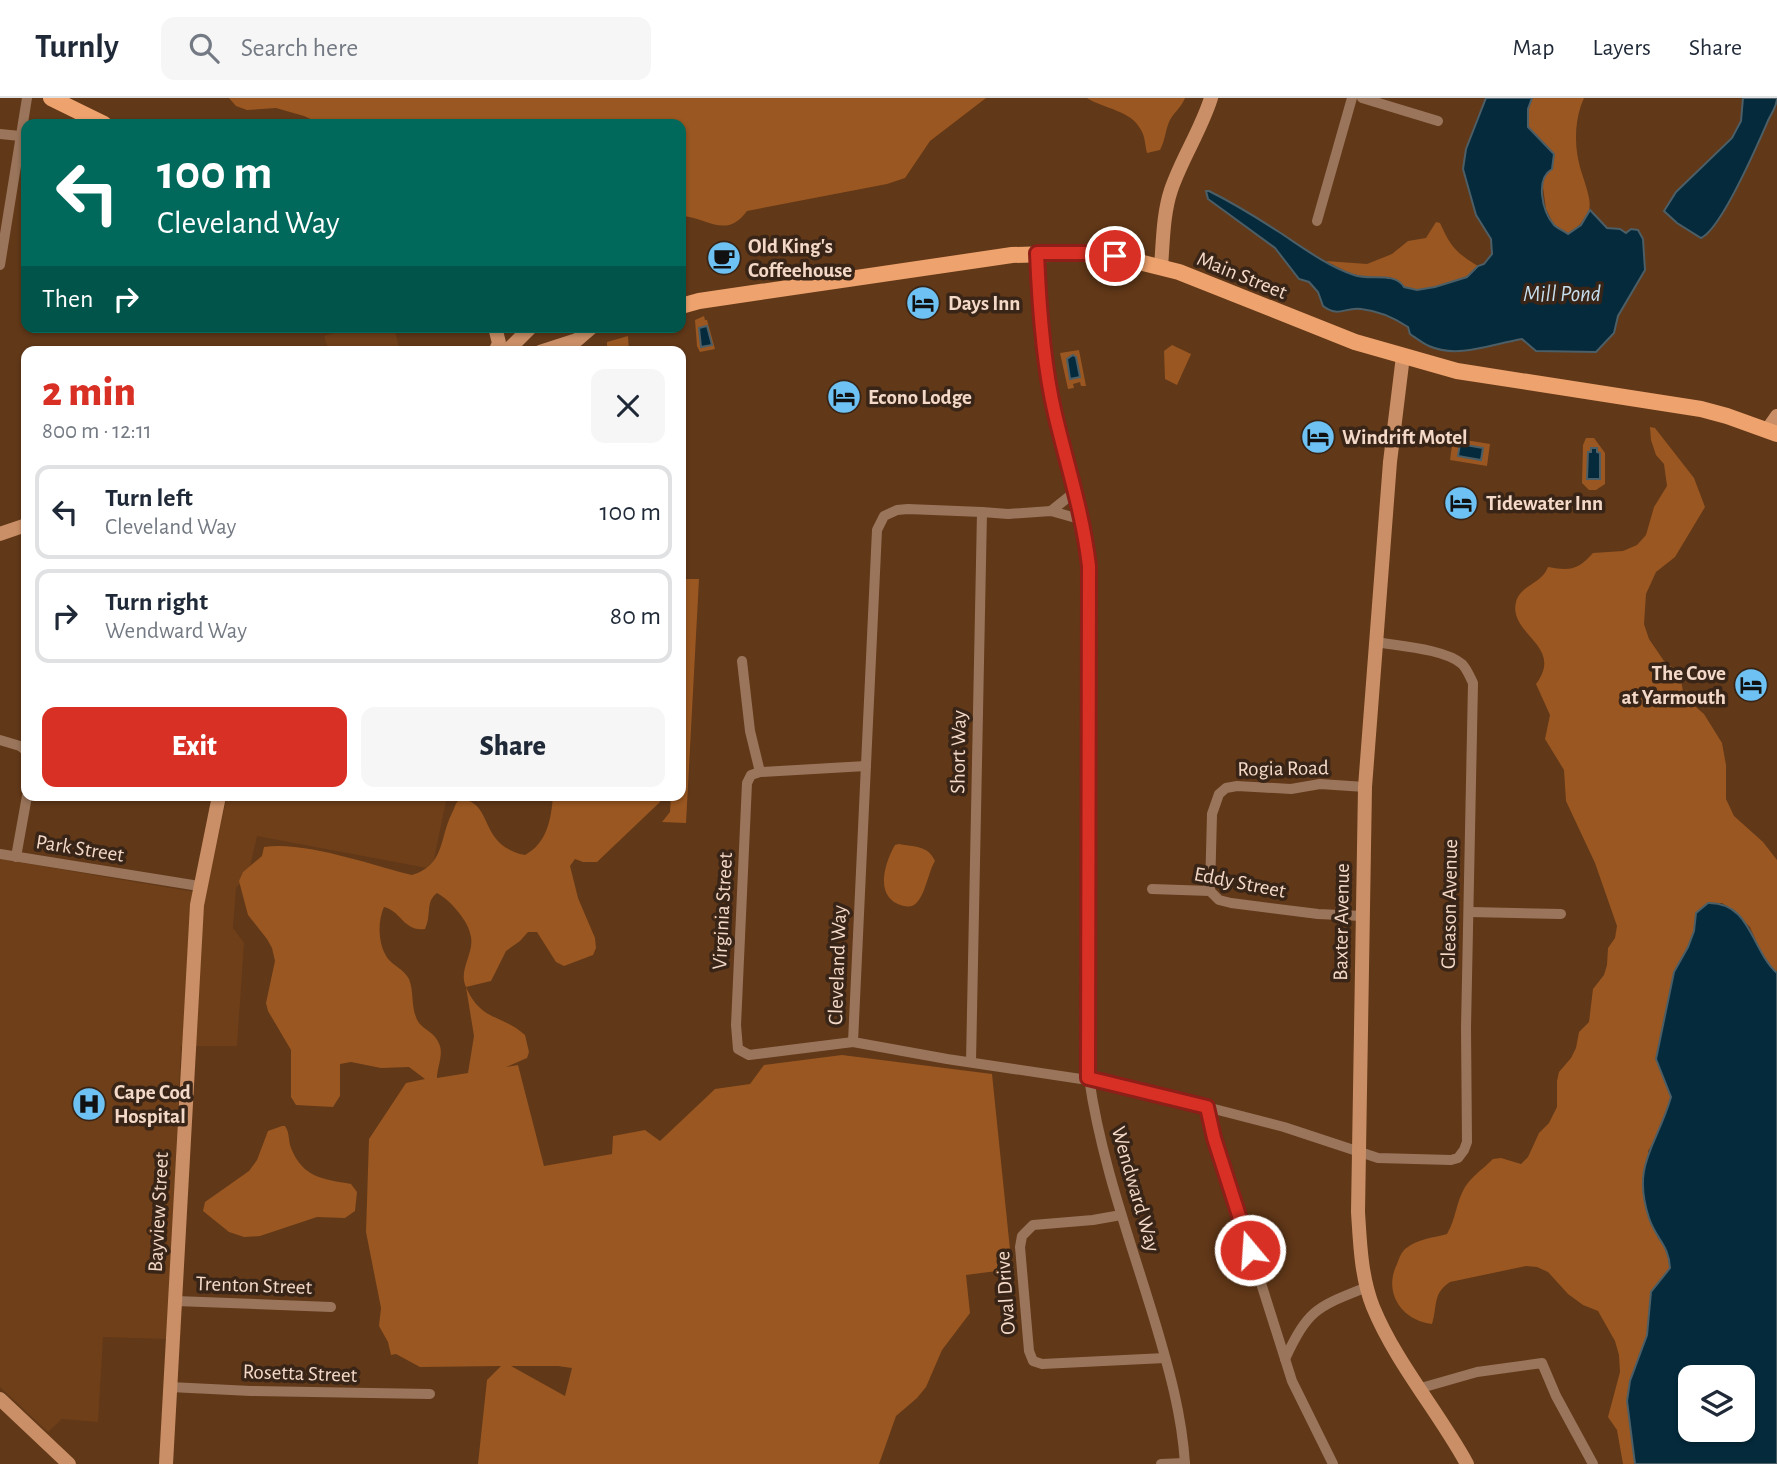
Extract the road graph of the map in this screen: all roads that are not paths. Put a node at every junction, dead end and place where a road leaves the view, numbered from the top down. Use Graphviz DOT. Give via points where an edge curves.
graph roads {
  1 [pos="27,98"];
  2 [pos="51,98"];
  3 [pos="1211,98"];
  4 [pos="1352,98"];
  5 [pos="1362,98"];
  6 [pos="23,119"];
  7 [pos="94,119"];
  8 [pos="1438,121"];
  9 [pos="21,131"];
  10 [pos="0,134"];
  11 [pos="20,136"];
  12 [pos="1317,221"];
  13 [pos="1037,253"];
  14 [pos="0,265"];
  15 [pos="1161,267"];
  16 [pos="686,305"];
  17 [pos="525,333"];
  18 [pos="585,333"];
  19 [pos="512,346"];
  20 [pos="558,346"];
  21 [pos="1403,356"];
  22 [pos="1774,427"];
  23 [pos="1076,491"];
  24 [pos="1051,511"];
  25 [pos="982,512"];
  26 [pos="1083,520"];
  27 [pos="21,527"];
  28 [pos="0,534"];
  29 [pos="1376,642"];
  30 [pos="742,661"];
  31 [pos="0,740"];
  32 [pos="21,747"];
  33 [pos="866,766"];
  34 [pos="760,772"];
  35 [pos="1365,787"];
  36 [pos="26,801"];
  37 [pos="218,801"];
  38 [pos="0,854"];
  39 [pos="16,857"];
  40 [pos="199,886"];
  41 [pos="1152,889"];
  42 [pos="1210,891"];
  43 [pos="1470,912"];
  44 [pos="1561,914"];
  45 [pos="1362,916"];
  46 [pos="853,1042"];
  47 [pos="971,1062"];
  48 [pos="1088,1078"];
  49 [pos="1207,1107"];
  50 [pos="1467,1142"];
  51 [pos="1357,1151"];
  52 [pos="1121,1215"];
  53 [pos="1367,1287"];
  54 [pos="176,1301"];
  55 [pos="331,1307"];
  56 [pos="1166,1358"];
  57 [pos="1285,1359"];
  58 [pos="170,1387"];
  59 [pos="1421,1388"];
  60 [pos="430,1394"];
  61 [pos="0,1399"];
  62 [pos="1185,1463"];
  63 [pos="69,1464"];
  64 [pos="166,1464"];
  65 [pos="1161,1464"];
  66 [pos="1333,1464"];
  67 [pos="1467,1464"];
  68 [pos="1593,1464"];
  1 -- 6 [label="street"];
  2 -- 7 [label="main road"];
  3 -- 15 [label="street" via="1172,188"];
  4 -- 12 [label="street"];
  5 -- 8 [label="street"];
  9 -- 11 [label="street"];
  10 -- 11 [label="street"];
  11 -- 14 [label="street"];
  13 -- 15 [label="main road, Main Street" via="1115,256"];
  13 -- 16 [label="main road, Main Street"];
  13 -- 23 [label="street, Wendward Way" via="1046,368"];
  15 -- 21 [label="main road, Main Street"];
  17 -- 19 [label="street"];
  18 -- 20 [label="street"];
  21 -- 22 [label="main road, Main Street" via="1457,371 1700,409"];
  21 -- 29 [label="street, Baxter Avenue"];
  23 -- 24 [label="street"];
  23 -- 26 [label="street, Wendward Way"];
  24 -- 25 [label="street"];
  24 -- 26 [label="street"];
  25 -- 33 [label="street, Cleveland Way" via="897,510 880,520"];
  25 -- 47 [label="street, Short Way"];
  26 -- 48 [label="street, Wendward Way" via="1090,620"];
  27 -- 28 [label="street"];
  29 -- 35 [label="street, Baxter Avenue"];
  29 -- 43 [label="street, Gleason Avenue" via="1453,658 1473,684"];
  30 -- 34 [label="street"];
  31 -- 32 [label="street"];
  33 -- 34 [label="street"];
  33 -- 46 [label="street, Cleveland Way"];
  34 -- 46 [label="street, Virginia Street" via="751,775 747,783 738,1049 749,1055"];
  35 -- 42 [label="street, Rogia Road" via="1226,788 1214,802 1212,814"];
  35 -- 45 [label="street, Baxter Avenue"];
  36 -- 39 [label="street, Park Street"];
  37 -- 40 [label="street, Bayview Street"];
  38 -- 39 [label="street"];
  39 -- 40 [label="street, Park Street"];
  40 -- 54 [label="street, Bayview Street"];
  41 -- 42 [label="street, Eddy Street"];
  42 -- 45 [label="street, Eddy Street" via="1231,904"];
  43 -- 44 [label="street"];
  43 -- 50 [label="street, Gleason Avenue"];
  45 -- 51 [label="street, Baxter Avenue"];
  46 -- 47 [label="street, Cleveland Way"];
  47 -- 48 [label="street, Cleveland Way"];
  48 -- 49 [label="street, Cleveland Way"];
  48 -- 52 [label="street, Wendward Way"];
  49 -- 51 [label="street, Cleveland Way"];
  49 -- 57 [label="street"];
  50 -- 51 [label="street, Cleveland Way" via="1458,1158 1451,1160 1378,1158"];
  51 -- 53 [label="street, Baxter Avenue" via="1359,1232"];
  52 -- 56 [label="street, Wendward Way"];
  52 -- 56 [label="street, Oval Drive" via="1033,1225 1022,1236 1029,1351 1033,1361 1042,1364"];
  53 -- 57 [label="street" via="1320,1307 1301,1325"];
  53 -- 59 [label="street, Baxter Avenue" via="1383,1326"];
  54 -- 55 [label="street, Trenton Street"];
  54 -- 58 [label="street, Bayview Street"];
  56 -- 62 [label="street, Wendward Way"];
  57 -- 66 [label="street"];
  58 -- 60 [label="street, Rosetta Street"];
  58 -- 64 [label="street, Bayview Street"];
  59 -- 67 [label="street, Baxter Avenue"];
  59 -- 68 [label="street" via="1477,1372 1542,1363"];
  61 -- 63 [label="street"];
  62 -- 65 [label="street"];
}
